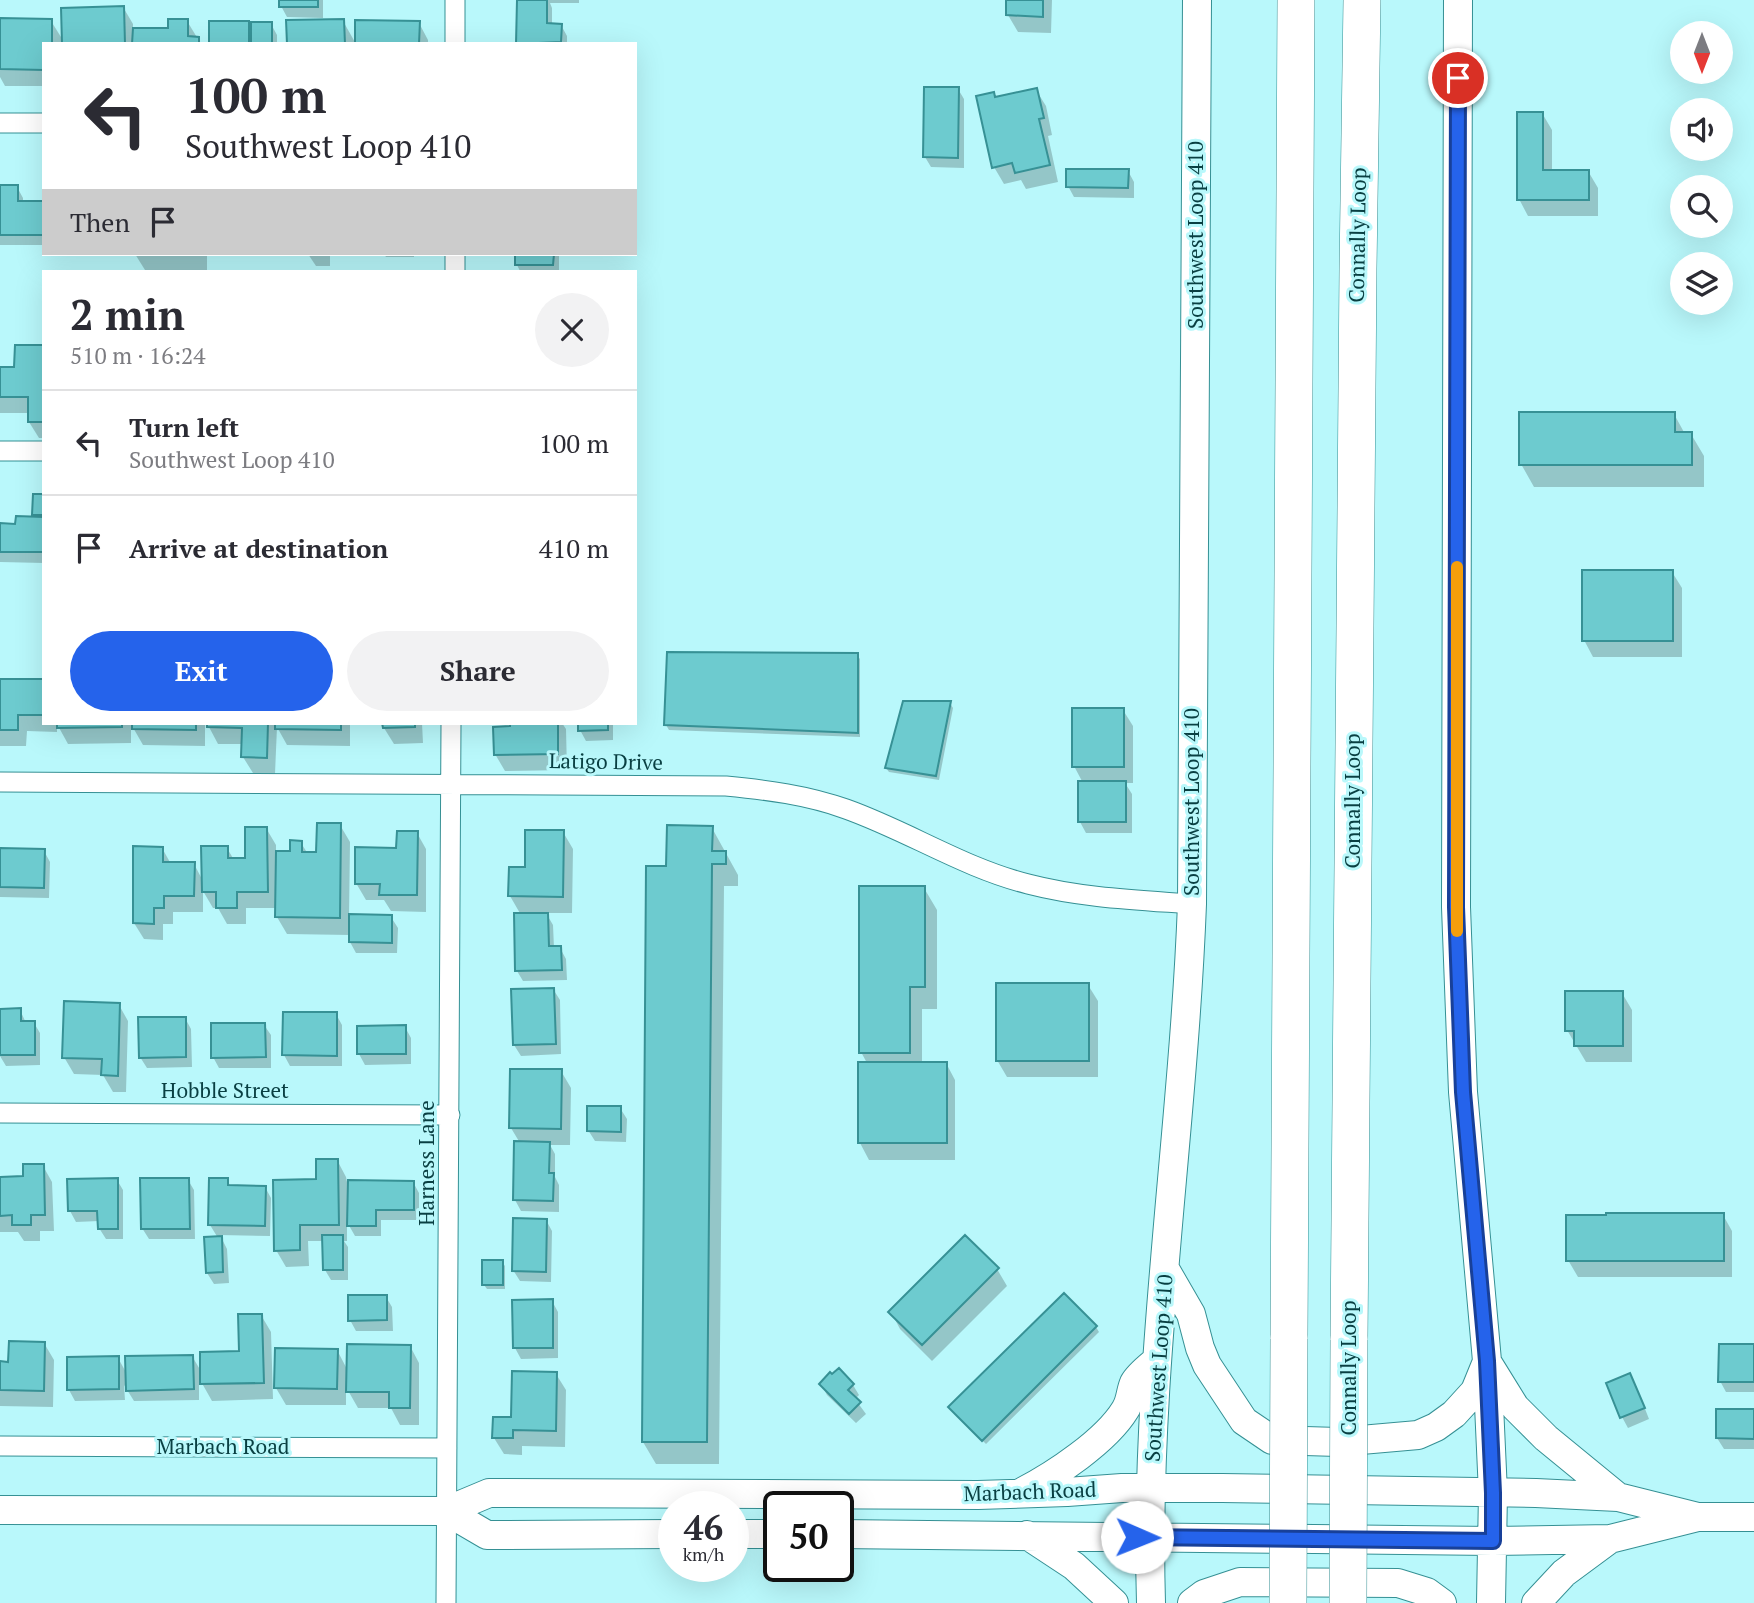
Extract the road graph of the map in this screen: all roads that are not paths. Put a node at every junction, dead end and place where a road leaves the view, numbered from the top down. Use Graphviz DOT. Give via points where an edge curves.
graph roads {
  1 [pos="455,0"];
  2 [pos="1197,0"];
  3 [pos="1296,0"];
  4 [pos="1362,0"];
  5 [pos="1458,0"];
  6 [pos="455,42"];
  7 [pos="0,123"];
  8 [pos="42,123"];
  9 [pos="0,451"];
  10 [pos="42,452"];
  11 [pos="451,725"];
  12 [pos="0,782"];
  13 [pos="451,783"];
  14 [pos="1192,904"];
  15 [pos="0,1114"];
  16 [pos="450,1115"];
  17 [pos="1165,1269"];
  18 [pos="1157,1360"];
  19 [pos="1487,1361"];
  20 [pos="0,1446"];
  21 [pos="447,1448"];
  22 [pos="1152,1488"];
  23 [pos="1493,1493"];
  24 [pos="1016,1495"];
  25 [pos="1618,1497"];
  26 [pos="0,1510"];
  27 [pos="446,1511"];
  28 [pos="1698,1517"];
  29 [pos="1754,1517"];
  30 [pos="854,1534"];
  31 [pos="658,1535"];
  32 [pos="1027,1535"];
  33 [pos="1151,1538"];
  34 [pos="1609,1539"];
  35 [pos="1493,1541"];
  36 [pos="446,1603"];
  37 [pos="1114,1603"];
  38 [pos="1151,1603"];
  39 [pos="1192,1603"];
  40 [pos="1288,1603"];
  41 [pos="1348,1603"];
  42 [pos="1442,1603"];
  43 [pos="1491,1603"];
  44 [pos="1536,1603"];
  1 -- 6 [label="street"];
  2 -- 14 [label="main road, Southwest Loop 410"];
  3 -- 40 [label="highway, bridge"];
  4 -- 41 [label="highway, Connally Loop, bridge"];
  5 -- 19 [label="main road" via="1456,907 1463,1092"];
  7 -- 8 [label="street"];
  9 -- 10 [label="street"];
  11 -- 13 [label="street, Harness Lane"];
  12 -- 13 [label="street, Latigo Drive"];
  13 -- 14 [label="street, Latigo Drive" via="726,786 783,792 844,809 1027,884 1110,898"];
  13 -- 16 [label="street, Harness Lane"];
  14 -- 17 [label="main road, Southwest Loop 410"];
  15 -- 16 [label="street, Hobble Street"];
  16 -- 21 [label="street, Harness Lane"];
  17 -- 18 [label="main road, Southwest Loop 410"];
  17 -- 19 [label="main road" via="1191,1314 1207,1365 1244,1421 1272,1440 1338,1442 1418,1435 1454,1414 1475,1391"];
  18 -- 22 [label="main road, Southwest Loop 410"];
  18 -- 24 [label="main road" via="1135,1382 1126,1409 1110,1428 1062,1468"];
  19 -- 23 [label="main road"];
  19 -- 25 [label="main road" via="1515,1407"];
  20 -- 21 [label="street, Marbach Road"];
  21 -- 27 [label="street, Harness Lane"];
  22 -- 23 [label="main road, Marbach Road"];
  22 -- 24 [label="main road, Marbach Road"];
  22 -- 33 [label="main road, Southwest Loop 410"];
  23 -- 25 [label="main road, Marbach Road"];
  23 -- 35 [label="main road"];
  24 -- 27 [label="main road, Marbach Road" via="489,1493"];
  25 -- 28 [label="main road, Marbach Road"];
  26 -- 27 [label="main road, Marbach Road"];
  27 -- 31 [label="main road" via="487,1535"];
  27 -- 36 [label="street, Harness Lane"];
  28 -- 29 [label="main road, Marbach Road"];
  28 -- 34 [label="main road, Marbach Road"];
  30 -- 32 [label="main road, Marbach Road"];
  32 -- 33 [label="main road, Marbach Road"];
  32 -- 37 [label="main road" via="1074,1566"];
  33 -- 35 [label="main road, Marbach Road"];
  33 -- 38 [label="main road, Southwest Loop 410"];
  34 -- 35 [label="main road, Marbach Road"];
  34 -- 44 [label="main road" via="1564,1573"];
  35 -- 43 [label="main road"];
  39 -- 42 [label="main road" via="1240,1582 1293,1582 1398,1583 1427,1592"];
}
